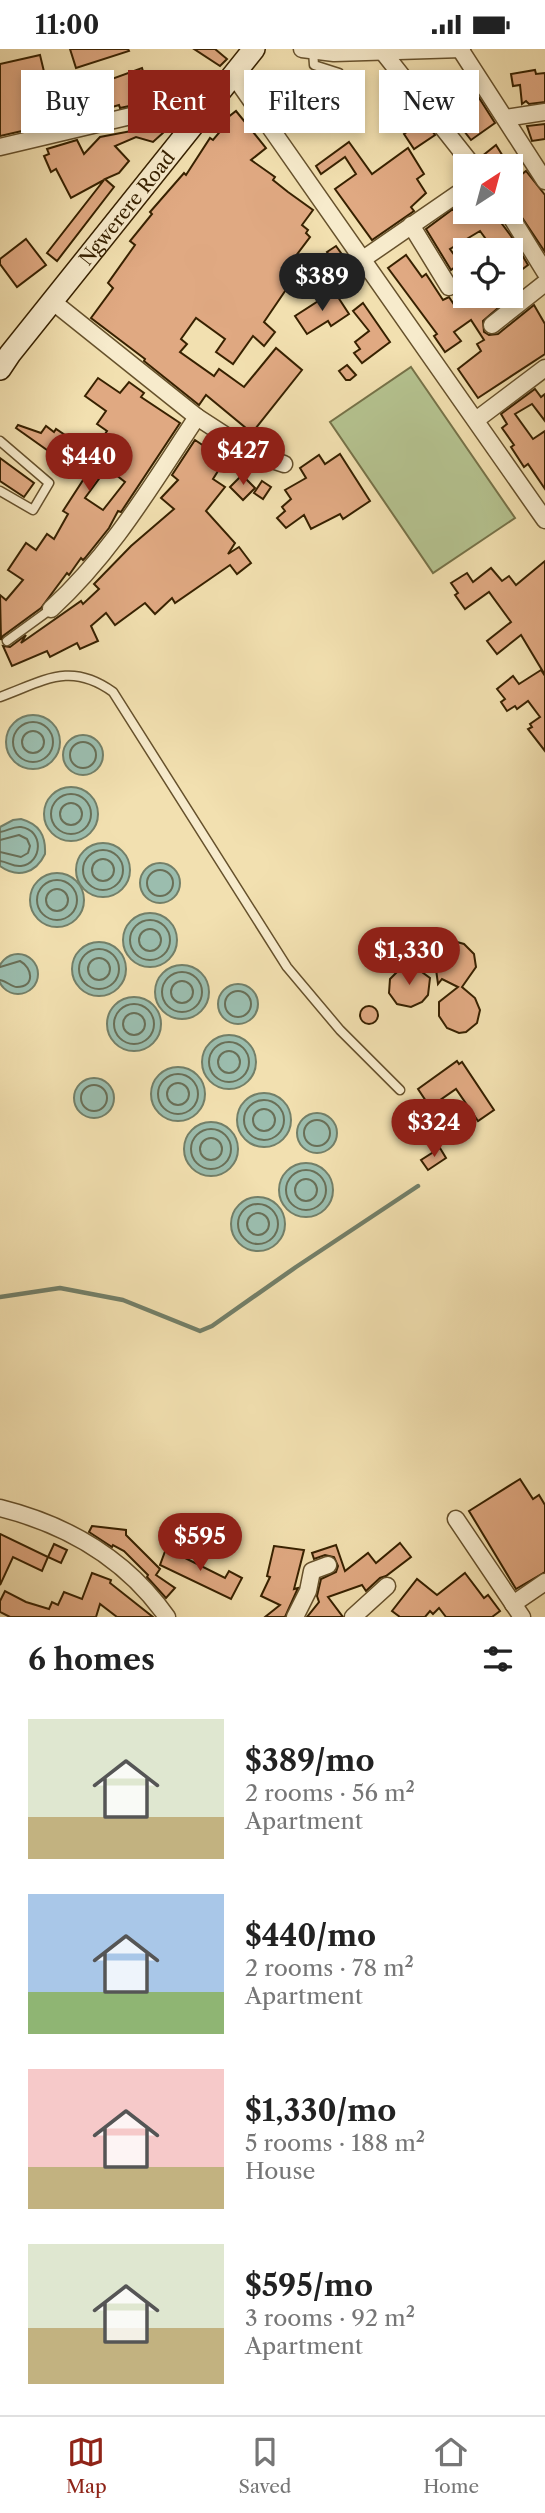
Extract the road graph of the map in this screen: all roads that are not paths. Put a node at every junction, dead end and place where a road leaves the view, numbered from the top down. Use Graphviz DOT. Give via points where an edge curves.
graph roads {
  1 [pos="254,49"];
  2 [pos="461,49"];
  3 [pos="307,50"];
  4 [pos="334,51"];
  5 [pos="383,52"];
  6 [pos="330,70"];
  7 [pos="234,76"];
  8 [pos="230,81"];
  9 [pos="545,112"];
  10 [pos="128,117"];
  11 [pos="505,118"];
  12 [pos="188,133"];
  13 [pos="0,147"];
  14 [pos="464,154"];
  15 [pos="545,181"];
  16 [pos="453,197"];
  17 [pos="515,224"];
  18 [pos="411,225"];
  19 [pos="363,259"];
  20 [pos="545,272"];
  21 [pos="545,283"];
  22 [pos="449,287"];
  23 [pos="52,301"];
  24 [pos="492,325"];
  25 [pos="3,358"];
  26 [pos="545,368"];
  27 [pos="197,417"];
  28 [pos="476,419"];
  29 [pos="0,441"];
  30 [pos="284,464"];
  31 [pos="0,491"];
  32 [pos="545,520"];
  33 [pos="51,609"];
  34 [pos="7,641"];
  35 [pos="0,698"];
  36 [pos="400,1090"];
  37 [pos="0,1509"];
  38 [pos="456,1519"];
  39 [pos="328,1565"];
  40 [pos="545,1582"];
  41 [pos="387,1586"];
  42 [pos="517,1610"];
  43 [pos="167,1617"];
  44 [pos="295,1617"];
  45 [pos="353,1617"];
  1 -- 7 [label="street, Ngwerere Road"];
  2 -- 5 [label="street"];
  2 -- 11 [label="street"];
  3 -- 4 [label="street"];
  3 -- 6 [label="lane" via="314,65"];
  4 -- 5 [label="street"];
  5 -- 14 [label="street"];
  7 -- 8 [label="street, Ngwerere Road"];
  7 -- 19 [label="street"];
  9 -- 11 [label="street"];
  10 -- 13 [label="street"];
  11 -- 15 [label="street"];
  12 -- 23 [label="street, Ngwerere Road"];
  16 -- 18 [label="street"];
  17 -- 20 [label="street"];
  18 -- 19 [label="street"];
  18 -- 22 [label="street"];
  19 -- 28 [label="street"];
  21 -- 24 [label="street"];
  23 -- 25 [label="street, Ngwerere Road"];
  23 -- 27 [label="street"];
  26 -- 28 [label="street"];
  27 -- 30 [label="street" via="254,454"];
  27 -- 33 [label="street" via="113,543"];
  28 -- 32 [label="street"];
  29 -- 31 [label="lane" via="49,483 33,510"];
  33 -- 34 [label="lane"];
  35 -- 36 [label="lane" via="58,676 98,681 113,692 287,967 340,1030"];
  37 -- 43 [label="street" via="65,1529 108,1556 150,1593"];
  38 -- 42 [label="street"];
  39 -- 44 [label="street" via="312,1571 309,1591"];
  40 -- 42 [label="street"];
  41 -- 45 [label="street"];
}
